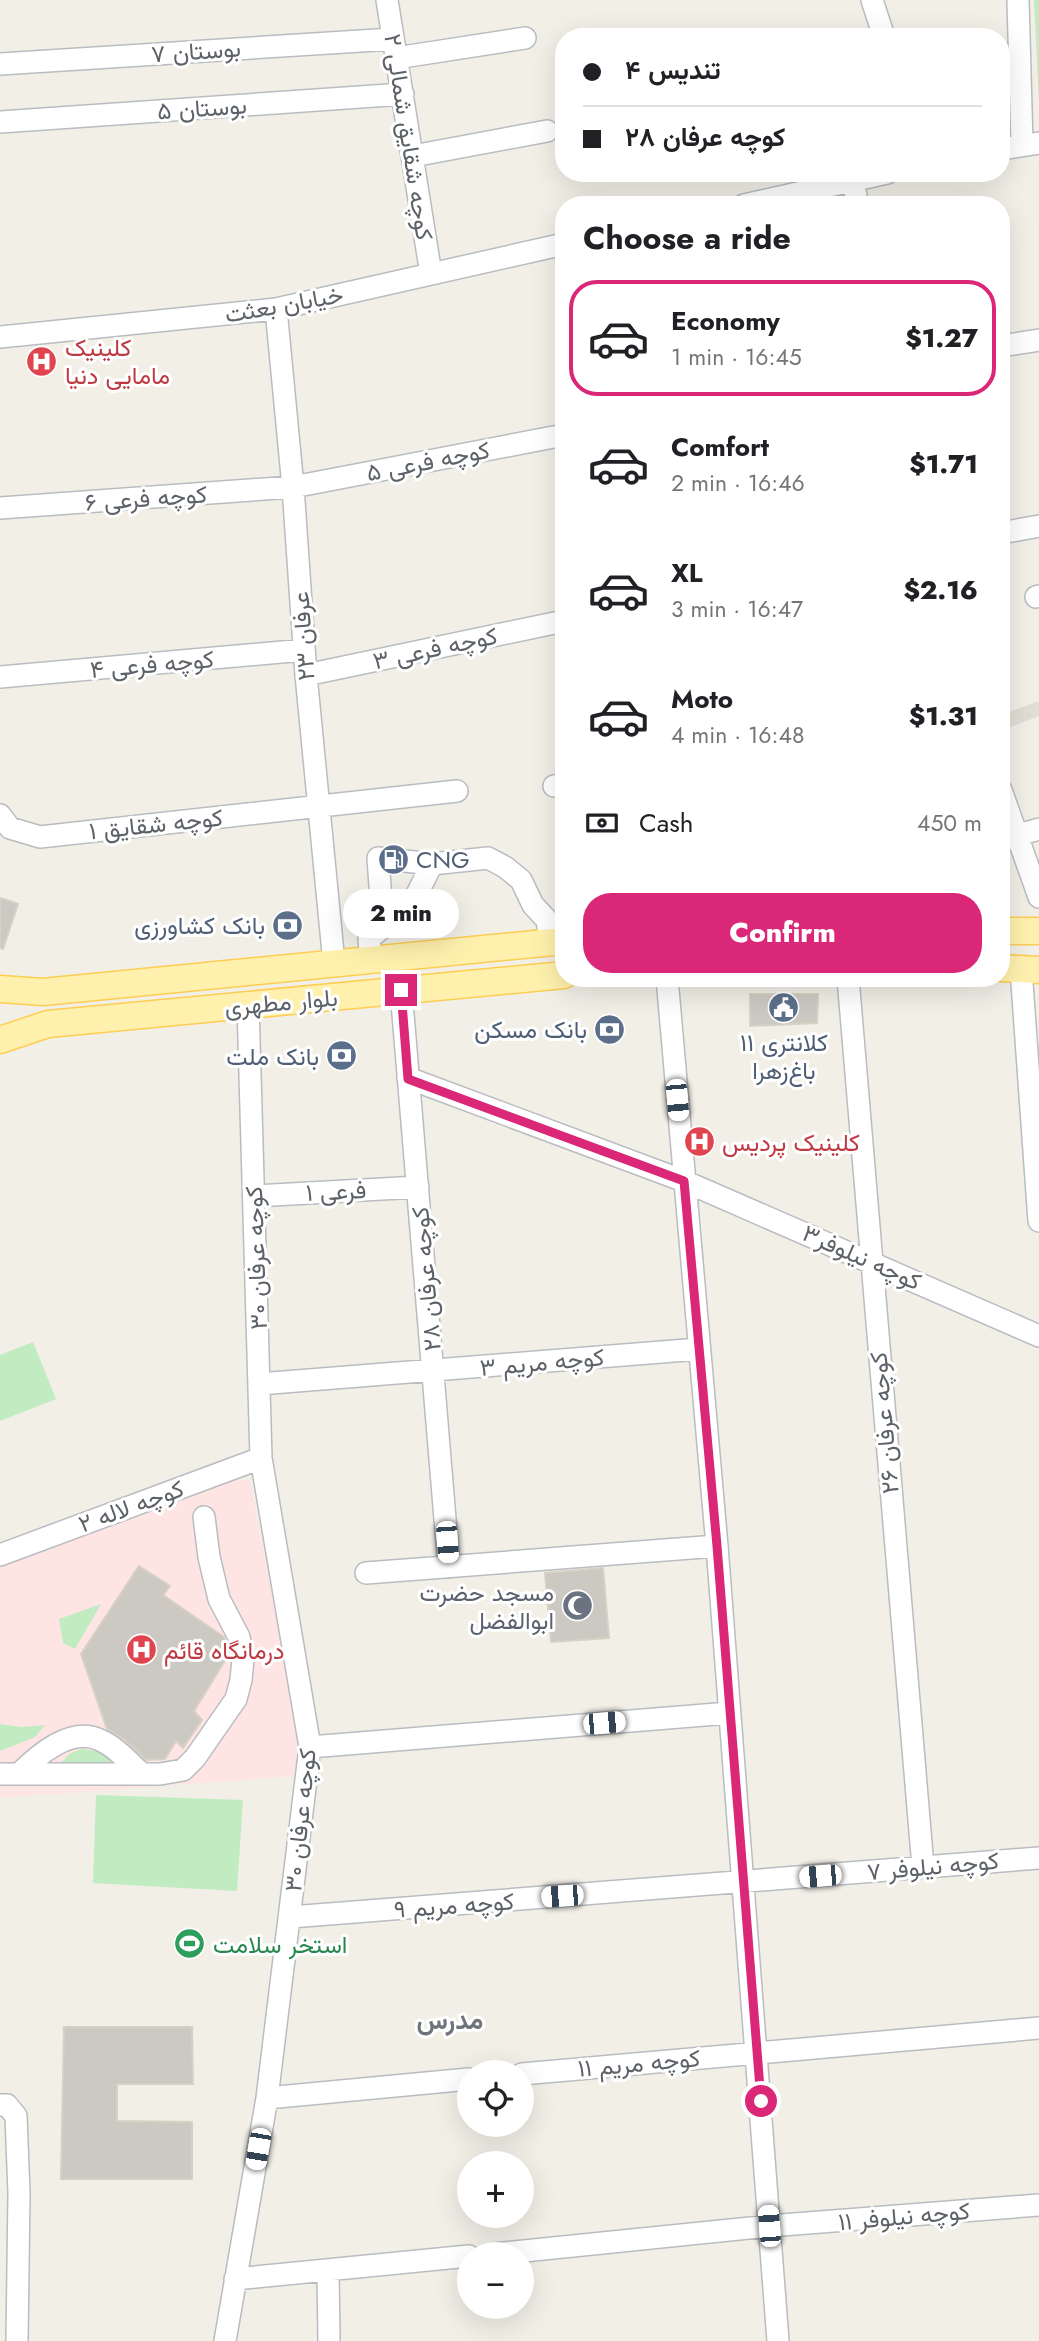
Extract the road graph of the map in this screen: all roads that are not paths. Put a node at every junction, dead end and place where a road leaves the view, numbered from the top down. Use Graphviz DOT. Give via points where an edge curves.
graph roads {
  1 [pos="387,0"];
  2 [pos="872,0"];
  3 [pos="1018,0"];
  4 [pos="881,28"];
  5 [pos="524,38"];
  6 [pos="394,49"];
  7 [pos="0,64"];
  8 [pos="403,94"];
  9 [pos="0,122"];
  10 [pos="547,131"];
  11 [pos="1021,146"];
  12 [pos="413,156"];
  13 [pos="853,182"];
  14 [pos="787,196"];
  15 [pos="856,196"];
  16 [pos="555,245"];
  17 [pos="431,274"];
  18 [pos="276,309"];
  19 [pos="0,337"];
  20 [pos="1039,340"];
  21 [pos="1010,345"];
  22 [pos="555,437"];
  23 [pos="293,487"];
  24 [pos="0,508"];
  25 [pos="1039,526"];
  26 [pos="1010,531"];
  27 [pos="555,623"];
  28 [pos="304,650"];
  29 [pos="306,675"];
  30 [pos="0,677"];
  31 [pos="457,791"];
  32 [pos="319,806"];
  33 [pos="0,815"];
  34 [pos="1039,829"];
  35 [pos="1010,838"];
  36 [pos="1010,840"];
  37 [pos="432,864"];
  38 [pos="1039,897"];
  39 [pos="383,928"];
  40 [pos="1010,930"];
  41 [pos="1039,931"];
  42 [pos="555,938"];
  43 [pos="555,942"];
  44 [pos="371,959"];
  45 [pos="334,963"];
  46 [pos="1020,969"];
  47 [pos="555,976"];
  48 [pos="668,987"];
  49 [pos="849,987"];
  50 [pos="401,990"];
  51 [pos="1,991"];
  52 [pos="248,1004"];
  53 [pos="2,1035"];
  54 [pos="408,1079"];
  55 [pos="684,1181"];
  56 [pos="418,1187"];
  57 [pos="255,1196"];
  58 [pos="1039,1221"];
  59 [pos="870,1260"];
  60 [pos="1039,1336"];
  61 [pos="699,1349"];
  62 [pos="434,1371"];
  63 [pos="259,1384"];
  64 [pos="261,1458"];
  65 [pos="204,1517"];
  66 [pos="717,1546"];
  67 [pos="0,1555"];
  68 [pos="449,1567"];
  69 [pos="366,1573"];
  70 [pos="729,1713"];
  71 [pos="310,1747"];
  72 [pos="10,1774"];
  73 [pos="142,1774"];
  74 [pos="1039,1858"];
  75 [pos="923,1867"];
  76 [pos="743,1882"];
  77 [pos="291,1917"];
  78 [pos="1039,2028"];
  79 [pos="757,2051"];
  80 [pos="534,2073"];
  81 [pos="457,2080"];
  82 [pos="267,2098"];
  83 [pos="0,2105"];
  84 [pos="1039,2205"];
  85 [pos="769,2226"];
  86 [pos="534,2250"];
  87 [pos="457,2257"];
  88 [pos="328,2271"];
  89 [pos="235,2278"];
  90 [pos="17,2341"];
  91 [pos="225,2341"];
  92 [pos="329,2341"];
  93 [pos="778,2341"];
  1 -- 6 [label="street, کوچه شقایق شمالی ۲"];
  2 -- 4 [label="street"];
  3 -- 11 [label="street"];
  5 -- 6 [label="street, بوستان ۷"];
  6 -- 7 [label="street, بوستان ۷"];
  6 -- 8 [label="street, کوچه شقایق شمالی ۲"];
  8 -- 9 [label="street, بوستان ۵"];
  8 -- 12 [label="street, کوچه شقایق شمالی ۲"];
  10 -- 12 [label="street"];
  12 -- 17 [label="street, کوچه شقایق شمالی ۲"];
  13 -- 14 [label="street"];
  13 -- 15 [label="street"];
  16 -- 17 [label="street, خیابان بعثت"];
  17 -- 18 [label="street, خیابان بعثت"];
  18 -- 19 [label="street, خیابان بعثت"];
  18 -- 23 [label="street, عرفان ۲۳"];
  20 -- 21 [label="street"];
  22 -- 23 [label="street, کوچه فرعی ۵"];
  23 -- 24 [label="street, کوچه فرعی ۶"];
  23 -- 28 [label="street, عرفان ۲۳"];
  25 -- 26 [label="street"];
  27 -- 29 [label="street, کوچه فرعی ۳"];
  28 -- 29 [label="street, عرفان ۲۳"];
  28 -- 30 [label="street, کوچه فرعی ۴"];
  29 -- 32 [label="street, عرفان ۲۳"];
  31 -- 32 [label="street, کوچه شقایق ۱"];
  32 -- 33 [label="street, کوچه شقایق ۱" via="40,837 10,828"];
  32 -- 45 [label="street, عرفان ۲۳"];
  34 -- 35 [label="street"];
  36 -- 38 [label="street"];
  37 -- 39 [label="street" via="414,900"];
  37 -- 39 [label="street" via="378,858"];
  37 -- 42 [label="street" via="488,858 505,867 521,880"];
  39 -- 44 [label="street" via="369,939"];
  40 -- 41 [label="main road"];
  43 -- 44 [label="main road, بلوار مطهری"];
  44 -- 45 [label="main road, بلوار مطهری"];
  45 -- 51 [label="main road, بلوار مطهری" via="43,992"];
  46 -- 58 [label="street"];
  47 -- 50 [label="main road, بلوار مطهری"];
  48 -- 55 [label="street"];
  49 -- 59 [label="street, کوچه عرفان ۲۶"];
  50 -- 52 [label="main road, بلوار مطهری"];
  50 -- 54 [label="street, کوچه عرفان ۲۸"];
  52 -- 53 [label="main road, بلوار مطهری" via="48,1024"];
  52 -- 57 [label="street, کوچه عرفان ۳۰"];
  54 -- 55 [label="street, کوچه نیلوفر۳"];
  54 -- 56 [label="street, کوچه عرفان ۲۸"];
  55 -- 59 [label="street, کوچه نیلوفر۳"];
  55 -- 61 [label="street"];
  56 -- 57 [label="street, فرعی ۱"];
  56 -- 62 [label="street, کوچه عرفان ۲۸"];
  57 -- 63 [label="street, کوچه عرفان ۳۰"];
  59 -- 60 [label="street, کوچه نیلوفر۳"];
  59 -- 75 [label="street, کوچه عرفان ۲۶"];
  61 -- 62 [label="street, کوچه مریم ۳"];
  61 -- 66 [label="street"];
  62 -- 63 [label="street, کوچه مریم ۳"];
  62 -- 68 [label="street, کوچه عرفان ۲۸"];
  63 -- 64 [label="street, کوچه عرفان ۳۰"];
  64 -- 67 [label="street, کوچه لاله ۲"];
  64 -- 71 [label="street, کوچه عرفان ۳۰"];
  65 -- 73 [label="street" via="219,1599 239,1637 242,1680 236,1699 183,1770"];
  66 -- 68 [label="street"];
  66 -- 70 [label="street"];
  68 -- 69 [label="street"];
  70 -- 71 [label="street"];
  70 -- 76 [label="street"];
  71 -- 77 [label="street, کوچه عرفان ۳۰"];
  72 -- 73 [label="street"];
  72 -- 73 [label="street" via="65,1741 83,1737 102,1740"];
  74 -- 75 [label="street, کوچه نیلوفر ۷"];
  75 -- 76 [label="street, کوچه نیلوفر ۷"];
  76 -- 77 [label="street, کوچه مریم ۹"];
  76 -- 79 [label="street"];
  77 -- 82 [label="street, کوچه عرفان ۳۰"];
  78 -- 79 [label="street, کوچه مریم ۱۱"];
  79 -- 80 [label="street, کوچه مریم ۱۱"];
  79 -- 85 [label="street"];
  81 -- 82 [label="street"];
  82 -- 89 [label="street, کوچه عرفان ۳۰"];
  83 -- 90 [label="street" via="7,2105 16,2116"];
  84 -- 85 [label="street, کوچه نیلوفر ۱۱"];
  85 -- 86 [label="street, کوچه نیلوفر ۱۱"];
  85 -- 93 [label="street"];
  87 -- 88 [label="street"];
  88 -- 89 [label="street"];
  88 -- 92 [label="street"];
  89 -- 91 [label="street, کوچه عرفان ۳۰"];
}
